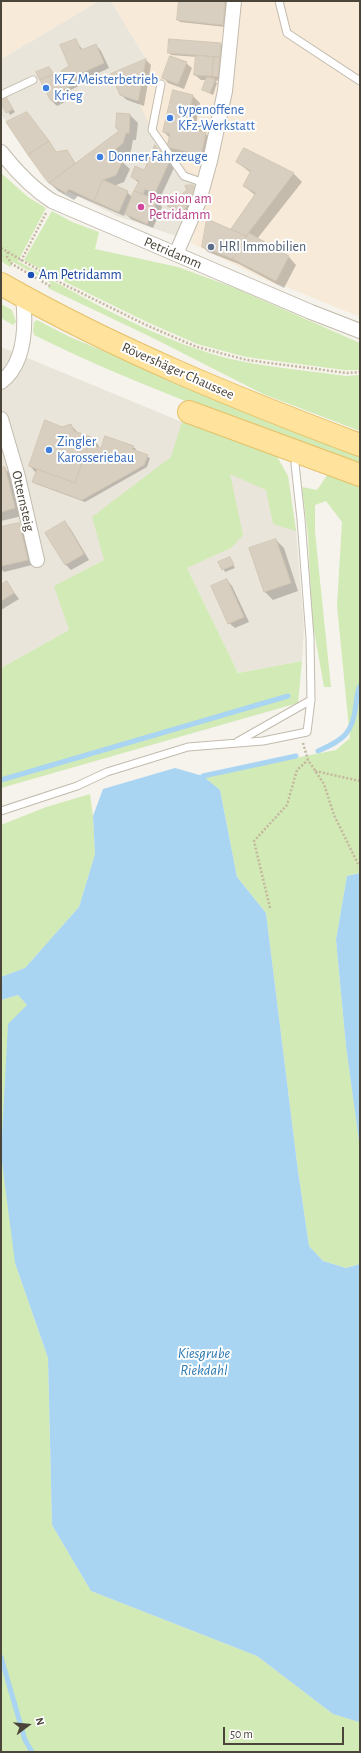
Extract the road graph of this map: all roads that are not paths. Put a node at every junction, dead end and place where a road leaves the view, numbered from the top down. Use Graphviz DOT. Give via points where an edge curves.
graph roads {
  1 [pos="234,1"];
  2 [pos="279,1"];
  3 [pos="33,80"];
  4 [pos="360,81"];
  5 [pos="161,84"];
  6 [pos="1,95"];
  7 [pos="1,152"];
  8 [pos="204,183"];
  9 [pos="176,254"];
  10 [pos="1,284"];
  11 [pos="23,297"];
  12 [pos="360,331"];
  13 [pos="1,382"];
  14 [pos="189,412"];
  15 [pos="1,419"];
  16 [pos="360,445"];
  17 [pos="298,452"];
  18 [pos="360,475"];
  19 [pos="37,560"];
  20 [pos="311,700"];
  21 [pos="234,744"];
  22 [pos="1,810"];
  1 -- 8 [label="street" via="225,91"];
  2 -- 4 [label="lane" via="287,33"];
  3 -- 6 [label="lane"];
  5 -- 8 [label="lane" via="152,130 184,176"];
  7 -- 9 [label="street, Petridamm" via="22,177 52,201"];
  8 -- 9 [label="street"];
  9 -- 12 [label="street, Petridamm"];
  10 -- 11 [label="main road, Rövershäger Chaussee"];
  11 -- 13 [label="street" via="26,320 23,341 16,363"];
  11 -- 16 [label="main road, Rövershäger Chaussee" via="134,352"];
  14 -- 17 [label="main road"];
  15 -- 19 [label="street, Otternsteig" via="18,477"];
  17 -- 18 [label="main road"];
  17 -- 20 [label="lane" via="295,464 302,519 310,638"];
  20 -- 21 [label="lane"];
  20 -- 21 [label="lane" via="307,732"];
  21 -- 22 [label="lane" via="188,747 107,772 77,786"];
}
